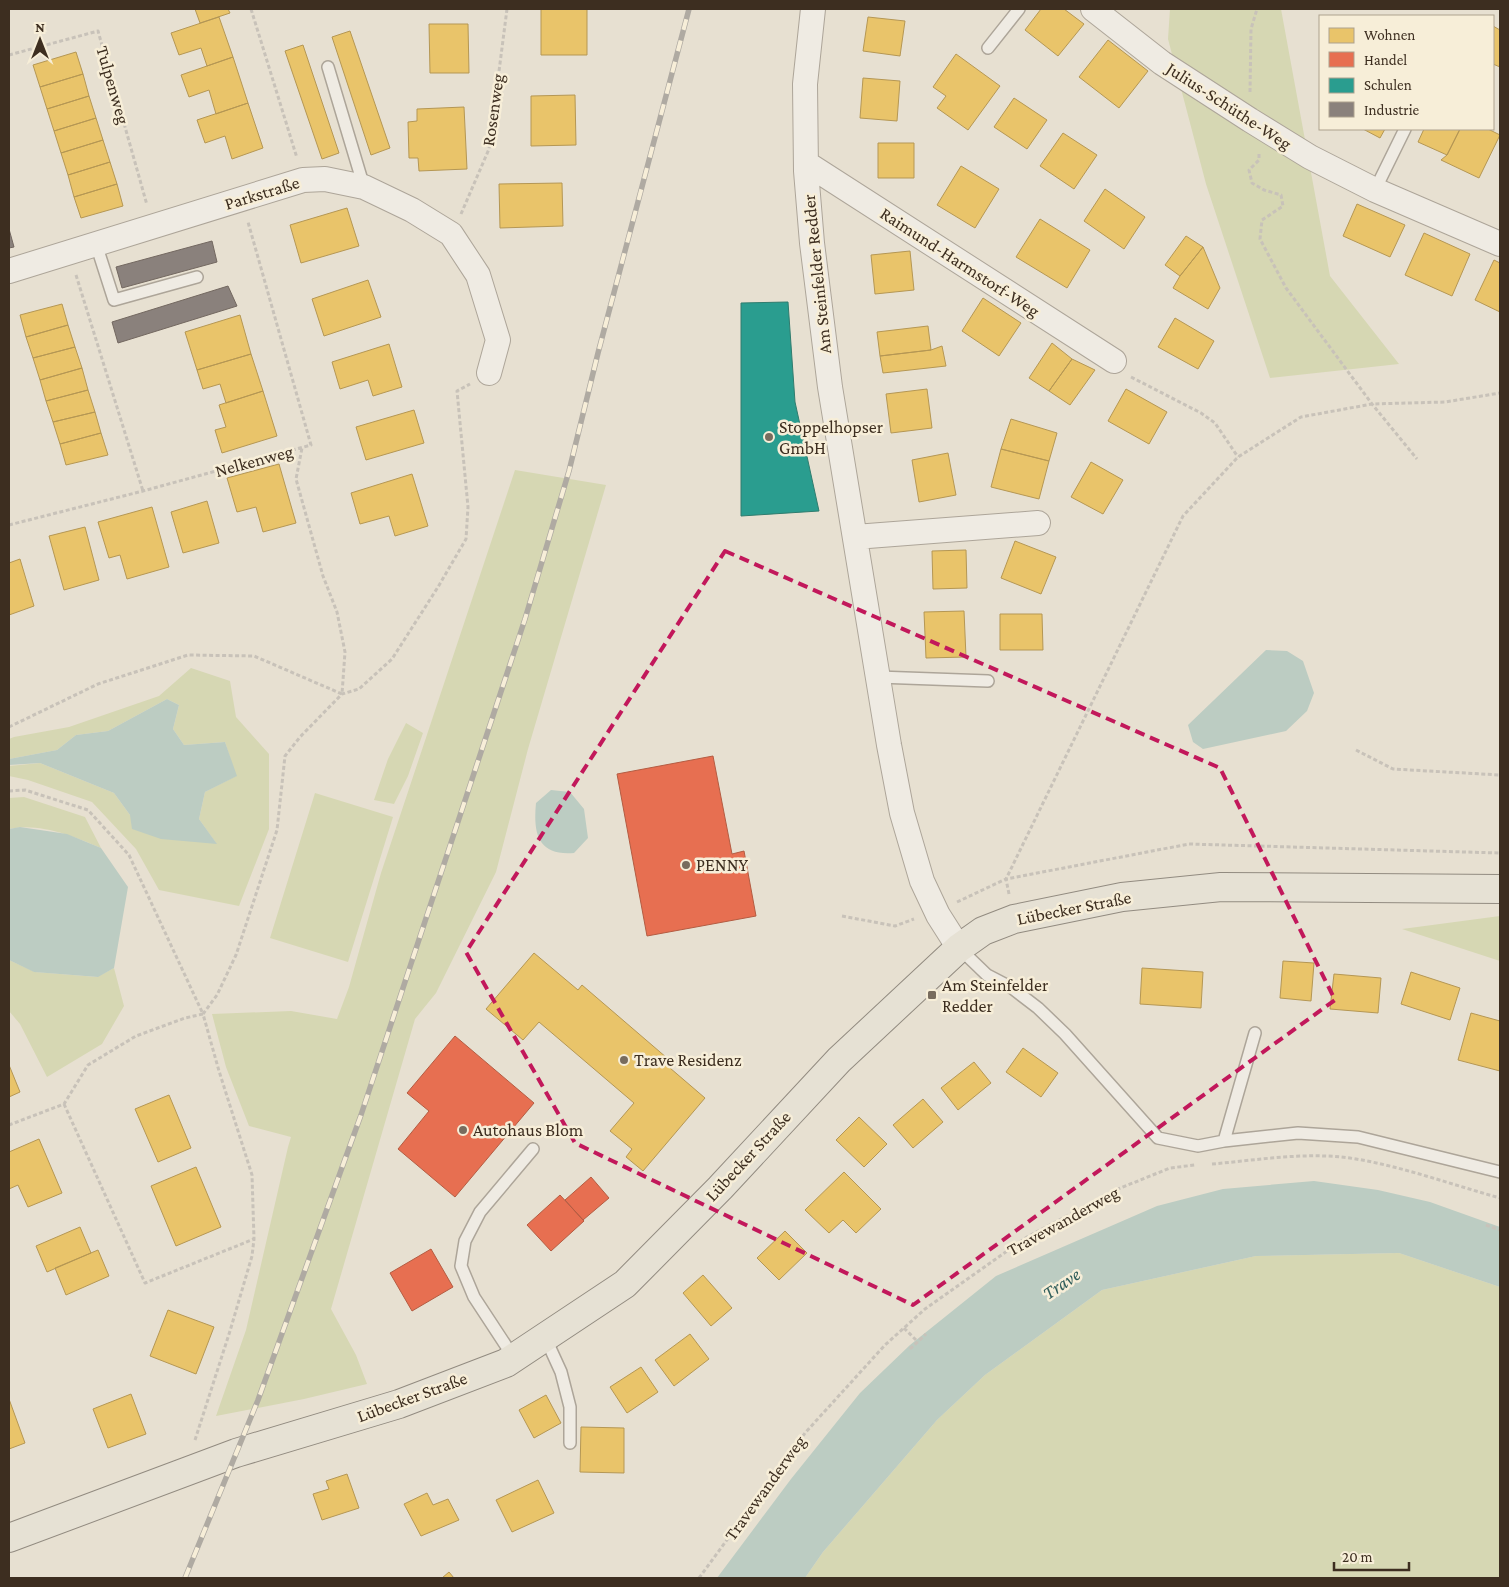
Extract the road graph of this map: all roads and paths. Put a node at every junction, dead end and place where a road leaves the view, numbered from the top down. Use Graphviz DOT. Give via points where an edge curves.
graph roads {
  1 [pos="251,9"];
  2 [pos="507,9"];
  3 [pos="812,9"];
  4 [pos="1019,9"];
  5 [pos="1093,9"];
  6 [pos="1257,9"];
  7 [pos="988,48"];
  8 [pos="9,55"];
  9 [pos="328,67"];
  10 [pos="1250,120"];
  11 [pos="1405,130"];
  12 [pos="806,163"];
  13 [pos="303,180"];
  14 [pos="364,186"];
  15 [pos="1375,190"];
  16 [pos="242,200"];
  17 [pos="153,226"];
  18 [pos="452,234"];
  19 [pos="96,244"];
  20 [pos="1500,244"];
  21 [pos="69,252"];
  22 [pos="9,271"];
  23 [pos="197,277"];
  24 [pos="1114,361"];
  25 [pos="489,374"];
  26 [pos="1500,393"];
  27 [pos="1372,404"];
  28 [pos="302,448"];
  29 [pos="1238,457"];
  30 [pos="1417,459"];
  31 [pos="143,491"];
  32 [pos="1038,523"];
  33 [pos="9,525"];
  34 [pos="855,537"];
  35 [pos="878,677"];
  36 [pos="988,681"];
  37 [pos="342,694"];
  38 [pos="9,726"];
  39 [pos="1356,750"];
  40 [pos="1500,776"];
  41 [pos="9,791"];
  42 [pos="1500,889"];
  43 [pos="936,911"];
  44 [pos="842,916"];
  45 [pos="1014,919"];
  46 [pos="959,948"];
  47 [pos="204,1014"];
  48 [pos="1255,1033"];
  49 [pos="64,1104"];
  50 [pos="9,1125"];
  51 [pos="1224,1141"];
  52 [pos="533,1149"];
  53 [pos="1208,1164"];
  54 [pos="1198,1165"];
  55 [pos="1500,1172"];
  56 [pos="1500,1198"];
  57 [pos="1486,1225"];
  58 [pos="1500,1230"];
  59 [pos="254,1239"];
  60 [pos="904,1328"];
  61 [pos="926,1334"];
  62 [pos="545,1337"];
  63 [pos="918,1342"];
  64 [pos="910,1349"];
  65 [pos="514,1358"];
  66 [pos="570,1442"];
  67 [pos="185,1472"];
  68 [pos="9,1538"];
  69 [pos="699,1578"];
  1 -- 13 [label="path"];
  2 -- 18 [label="path, Rosenweg" via="489,149"];
  3 -- 12 [label="street, Am Steinfelder Redder" via="805,84"];
  4 -- 7 [label="lane"];
  5 -- 10 [label="street, Julius-Schüthe-Weg" via="1162,63"];
  6 -- 10 [label="path" via="1251,29"];
  8 -- 17 [label="path, Tulpenweg" via="98,32"];
  9 -- 14 [label="lane"];
  10 -- 15 [label="street, Julius-Schüthe-Weg" via="1310,157"];
  10 -- 27 [label="path" via="1260,146 1259,160 1249,170 1252,183 1281,195 1283,206 1262,220 1260,239 1286,288"];
  11 -- 15 [label="lane"];
  12 -- 24 [label="street, Raimund-Harmstorf-Weg"];
  12 -- 34 [label="street, Am Steinfelder Redder" via="812,243 828,368"];
  13 -- 14 [label="street, Parkstraße" via="325,179"];
  13 -- 16 [label="street, Parkstraße"];
  14 -- 18 [label="street, Parkstraße"];
  15 -- 20 [label="street, Julius-Schüthe-Weg"];
  16 -- 17 [label="street, Parkstraße"];
  16 -- 28 [label="path, Nelkenweg" via="311,445"];
  17 -- 19 [label="street, Parkstraße"];
  18 -- 25 [label="street, Parkstraße" via="478,275 498,340"];
  19 -- 21 [label="street, Parkstraße"];
  19 -- 23 [label="lane" via="114,300"];
  21 -- 22 [label="street, Parkstraße"];
  21 -- 31 [label="path"];
  24 -- 29 [label="path" via="1131,377 1215,423"];
  25 -- 37 [label="path" via="457,391 468,507 466,539 392,659 358,689"];
  26 -- 27 [label="path" via="1446,402"];
  27 -- 29 [label="path" via="1301,417"];
  27 -- 30 [label="path"];
  28 -- 31 [label="path, Nelkenweg"];
  28 -- 37 [label="path" via="296,479 323,576 337,612 345,652"];
  29 -- 45 [label="path" via="1182,516 1049,790 1006,879"];
  31 -- 33 [label="path, Nelkenweg"];
  32 -- 34 [label="street"];
  34 -- 35 [label="street, Am Steinfelder Redder"];
  35 -- 36 [label="lane"];
  35 -- 43 [label="street, Am Steinfelder Redder" via="902,813 916,864"];
  37 -- 38 [label="path" via="254,656 188,655 98,684"];
  37 -- 47 [label="path" via="285,756 277,830 236,956"];
  39 -- 40 [label="path" via="1393,769"];
  41 -- 47 [label="path" via="25,790 88,810 129,855"];
  42 -- 45 [label="main road, Lübecker Straße" via="1221,887 1122,897"];
  43 -- 44 [label="path" via="894,926"];
  43 -- 46 [label="street, Am Steinfelder Redder"];
  45 -- 46 [label="main road, Lübecker Straße" via="983,931"];
  46 -- 51 [label="lane" via="987,974 1038,1008 1158,1138 1198,1146"];
  46 -- 62 [label="main road, Lübecker Straße" via="839,1060 625,1284"];
  47 -- 49 [label="path" via="136,1036 88,1065"];
  47 -- 59 [label="path" via="252,1175"];
  48 -- 51 [label="lane"];
  49 -- 50 [label="path"];
  49 -- 59 [label="path" via="145,1283"];
  51 -- 55 [label="lane" via="1298,1133 1358,1137"];
  52 -- 65 [label="lane" via="480,1212 465,1241 461,1266 474,1297"];
  53 -- 56 [label="path" via="1303,1156 1356,1159"];
  54 -- 60 [label="path, Travewanderweg" via="1170,1168 1118,1189 1028,1236 925,1309"];
  57 -- 58 [label="path"];
  59 -- 67 [label="path" via="230,1331"];
  60 -- 63 [label="path"];
  60 -- 69 [label="path, Travewanderweg" via="805,1433"];
  61 -- 63 [label="path"];
  62 -- 65 [label="main road, Lübecker Straße"];
  62 -- 66 [label="lane" via="564,1380 570,1407"];
  63 -- 64 [label="path"];
  65 -- 67 [label="main road, Lübecker Straße" via="399,1404 236,1453"];
  67 -- 68 [label="main road, Lübecker Straße"];
}
